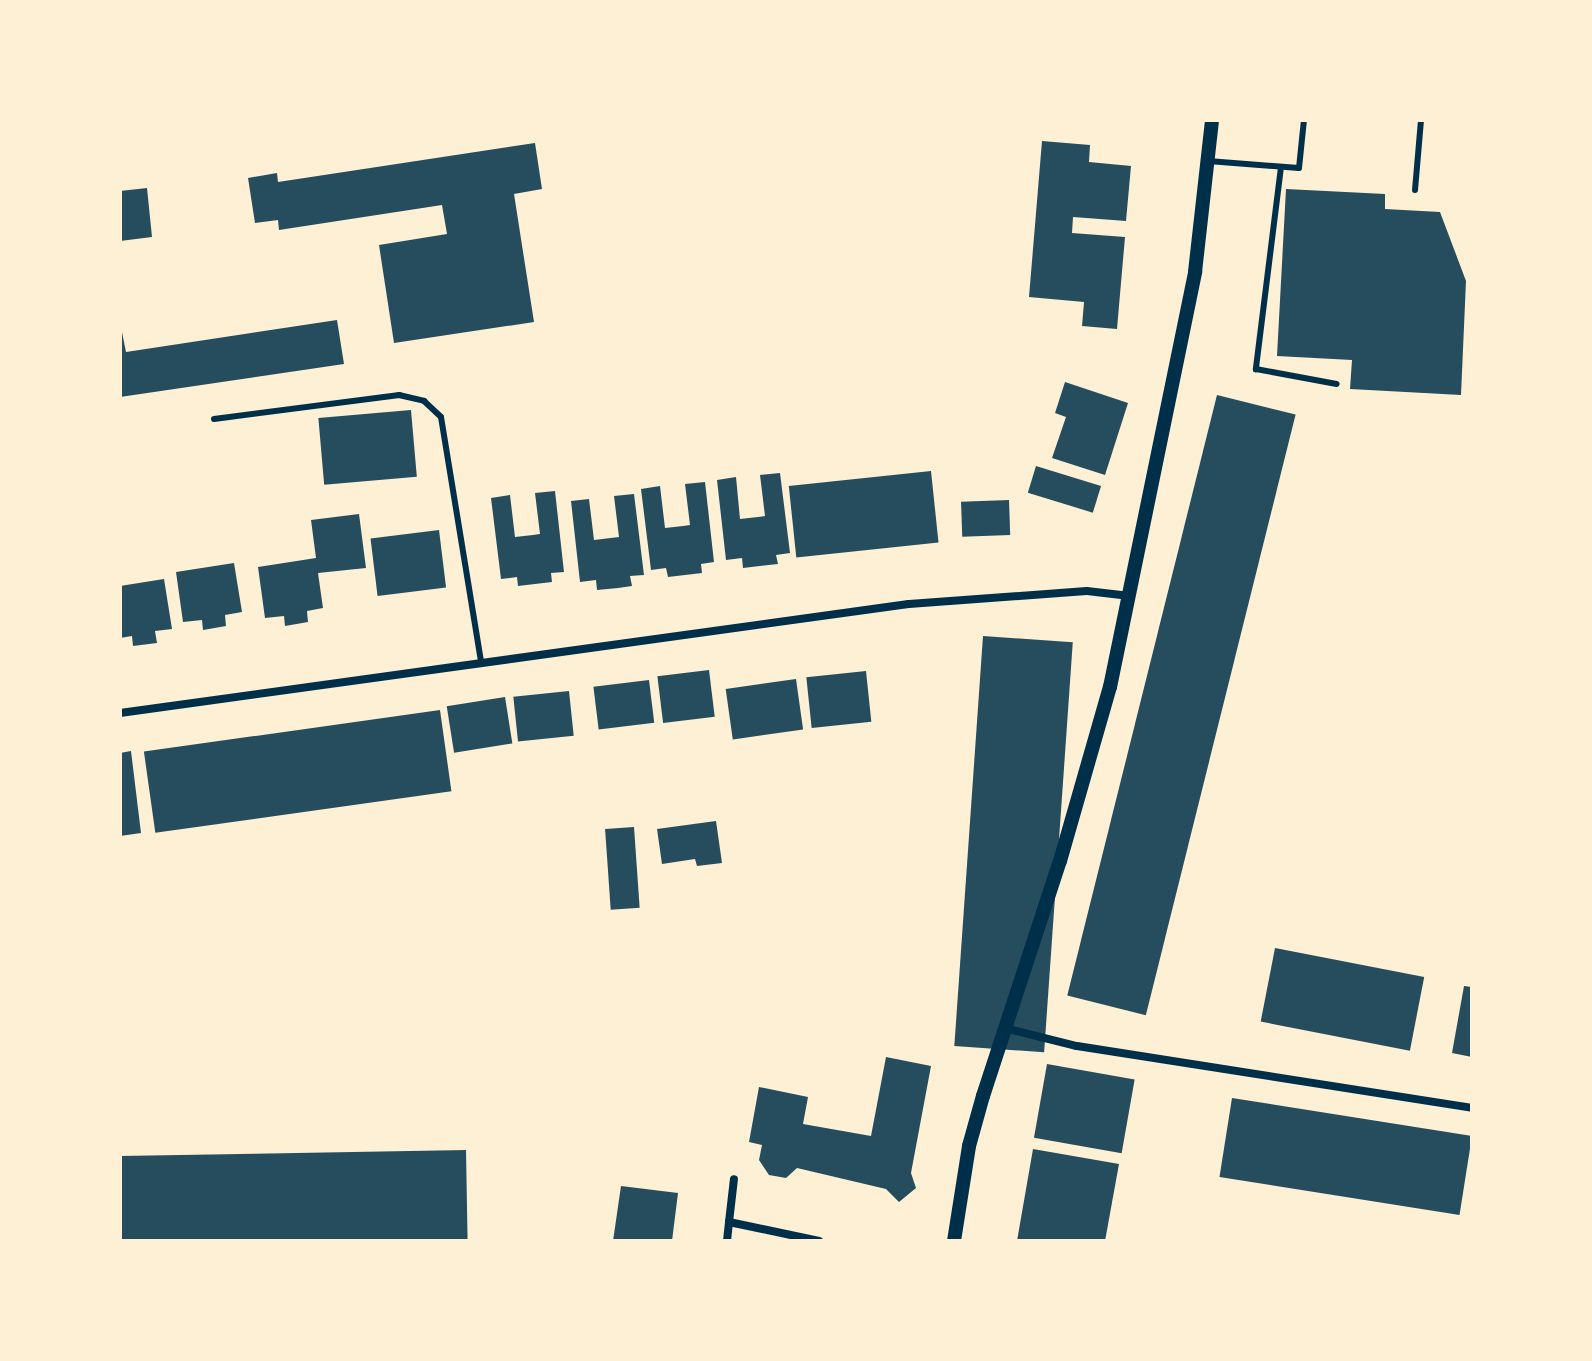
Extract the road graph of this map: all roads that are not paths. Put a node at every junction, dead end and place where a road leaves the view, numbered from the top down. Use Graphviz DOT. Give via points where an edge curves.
graph roads {
  1 [pos="1304,120"];
  2 [pos="1421,120"];
  3 [pos="1213,124"];
  4 [pos="1208,161"];
  5 [pos="1281,167"];
  6 [pos="1415,190"];
  7 [pos="1337,384"];
  8 [pos="214,419"];
  9 [pos="1130,596"];
  10 [pos="481,662"];
  11 [pos="120,713"];
  12 [pos="1003,1028"];
  13 [pos="1472,1108"];
  14 [pos="734,1179"];
  15 [pos="729,1222"];
  16 [pos="727,1241"];
  17 [pos="819,1241"];
  18 [pos="954,1241"];
  1 -- 5 [label="lane" via="1299,168"];
  2 -- 6 [label="lane"];
  3 -- 4 [label="street"];
  4 -- 5 [label="lane"];
  4 -- 9 [label="street" via="1195,272"];
  5 -- 7 [label="lane" via="1256,369"];
  8 -- 10 [label="lane" via="399,395 424,401 441,417"];
  9 -- 10 [label="street" via="1087,591 909,604"];
  9 -- 12 [label="street" via="1060,861"];
  10 -- 11 [label="street"];
  12 -- 13 [label="street" via="1077,1046"];
  12 -- 18 [label="street" via="969,1146"];
  14 -- 15 [label="street"];
  15 -- 16 [label="street"];
  15 -- 17 [label="street"];
}
